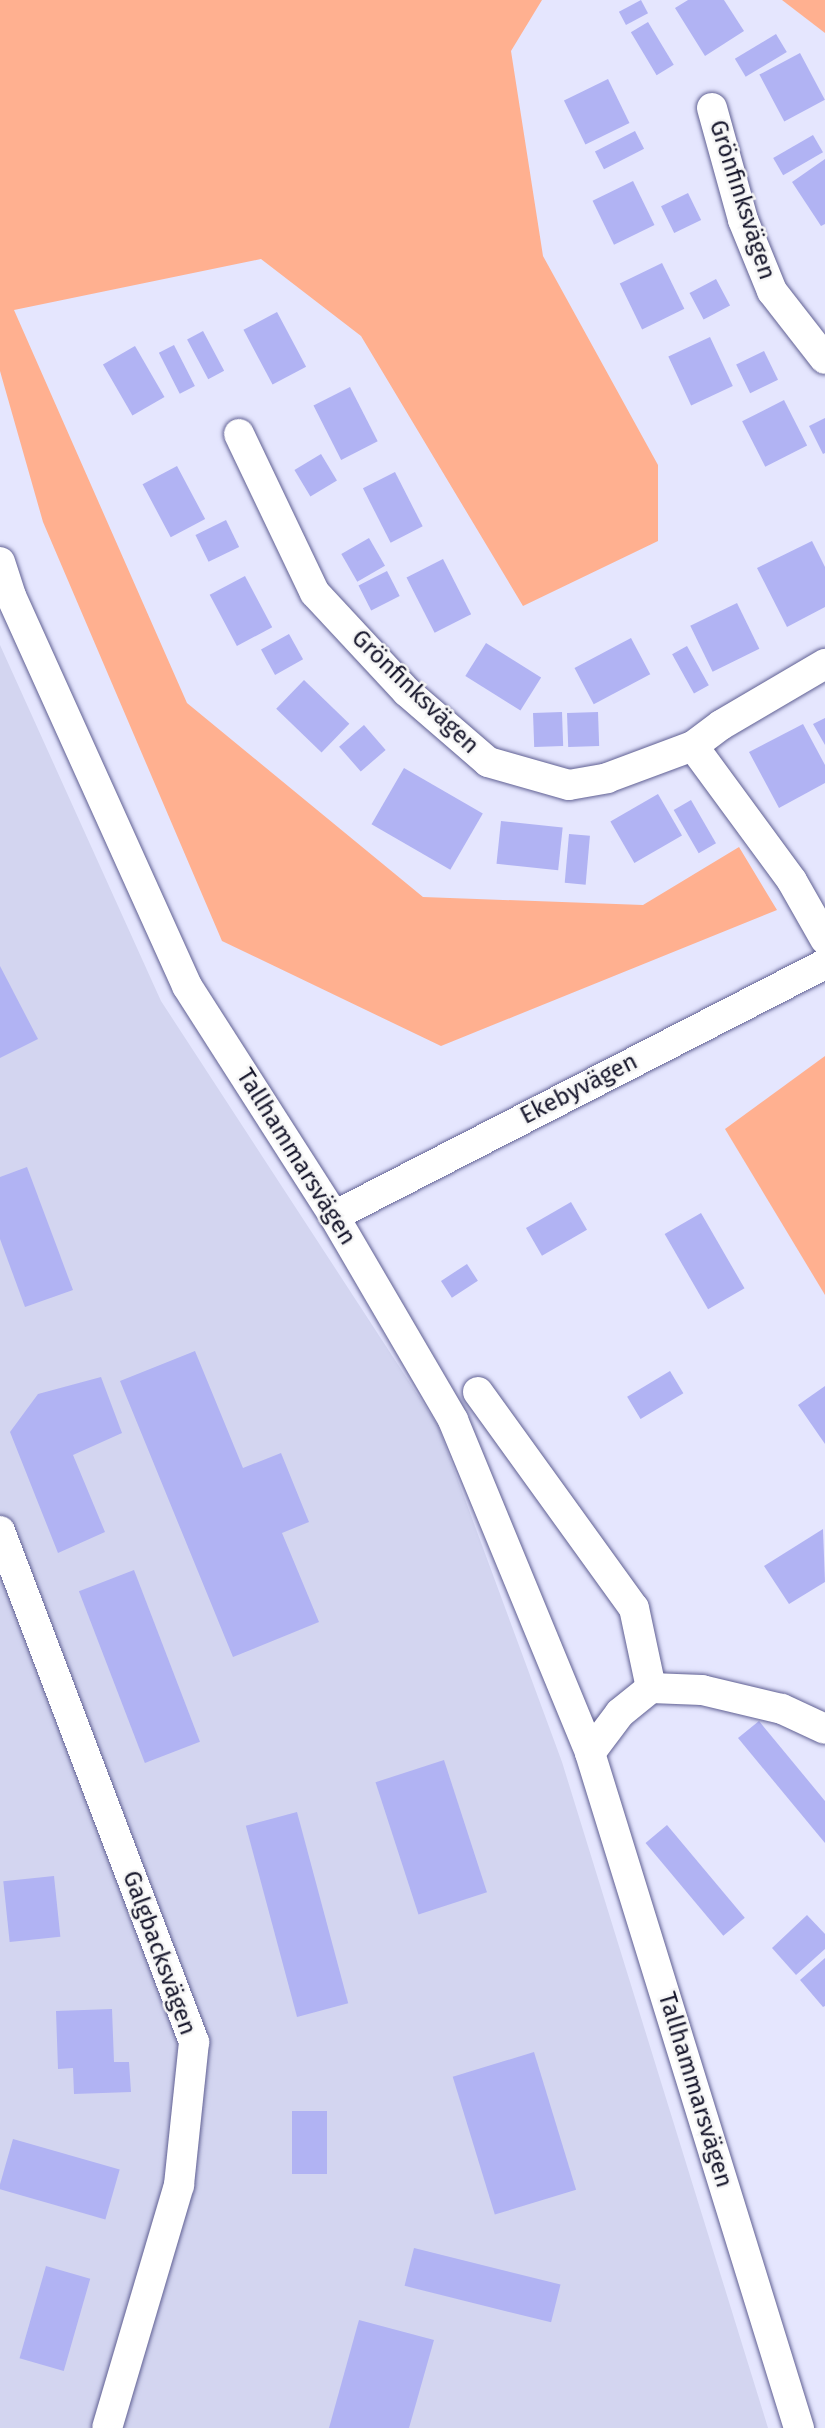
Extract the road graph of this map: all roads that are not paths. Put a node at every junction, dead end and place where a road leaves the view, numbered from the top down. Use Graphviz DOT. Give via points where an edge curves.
graph roads {
  1 [pos="712,108"];
  2 [pos="825,359"];
  3 [pos="239,434"];
  4 [pos="0,562"];
  5 [pos="825,664"];
  6 [pos="693,746"];
  7 [pos="825,939"];
  8 [pos="825,964"];
  9 [pos="334,1216"];
  10 [pos="478,1392"];
  11 [pos="0,1531"];
  12 [pos="651,1688"];
  13 [pos="825,1729"];
  14 [pos="590,1753"];
  15 [pos="107,2428"];
  16 [pos="799,2428"];
  1 -- 2 [label="street, Grönfinksvägen" via="743,220 772,291"];
  3 -- 6 [label="street, Grönfinksvägen" via="315,593 407,692 488,762 569,785 607,778"];
  4 -- 9 [label="street, Tallhammarsvägen" via="11,596 187,986"];
  5 -- 6 [label="street, Grönfinksvägen" via="720,725"];
  6 -- 7 [label="street" via="792,881"];
  8 -- 9 [label="street, Ekebyvägen"];
  9 -- 14 [label="street, Tallhammarsvägen" via="453,1420"];
  10 -- 12 [label="street" via="634,1608"];
  11 -- 15 [label="street, Galgbacksvägen" via="194,2042 179,2185"];
  12 -- 13 [label="street" via="702,1690 782,1709"];
  12 -- 14 [label="street" via="620,1713"];
  14 -- 16 [label="street, Tallhammarsvägen"];
}
